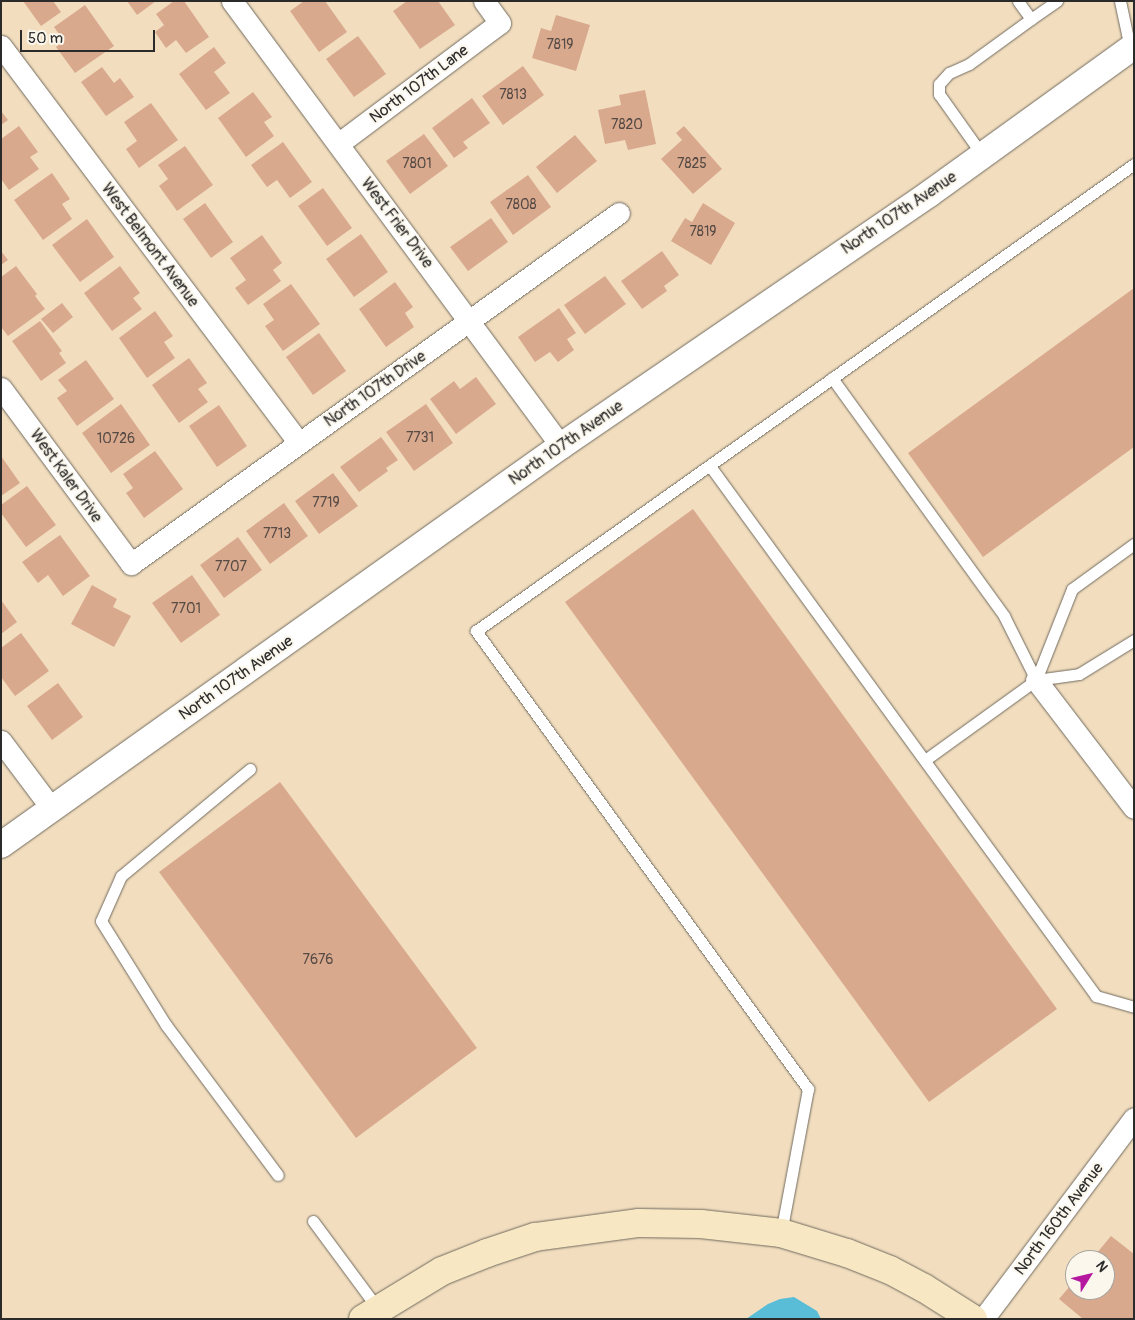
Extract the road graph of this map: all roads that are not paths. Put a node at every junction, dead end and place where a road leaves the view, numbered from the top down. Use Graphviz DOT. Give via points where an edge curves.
graph roads {
  1 [pos="232,1"];
  2 [pos="484,1"];
  3 [pos="1018,1"];
  4 [pos="1057,1"];
  5 [pos="1120,1"];
  6 [pos="1032,20"];
  7 [pos="1,46"];
  8 [pos="1132,47"];
  9 [pos="338,144"];
  10 [pos="983,156"];
  11 [pos="1134,164"];
  12 [pos="619,213"];
  13 [pos="470,322"];
  14 [pos="832,378"];
  15 [pos="3,395"];
  16 [pos="298,443"];
  17 [pos="561,446"];
  18 [pos="710,466"];
  19 [pos="1134,544"];
  20 [pos="130,564"];
  21 [pos="1134,640"];
  22 [pos="1036,680"];
  23 [pos="1,741"];
  24 [pos="925,760"];
  25 [pos="250,769"];
  26 [pos="1134,808"];
  27 [pos="52,809"];
  28 [pos="1,845"];
  29 [pos="1134,1007"];
  30 [pos="1134,1118"];
  31 [pos="278,1175"];
  32 [pos="313,1221"];
  33 [pos="781,1233"];
  34 [pos="371,1314"];
  35 [pos="973,1319"];
  36 [pos="983,1319"];
  1 -- 9 [label="street, West Frier Drive"];
  2 -- 9 [label="street, North 107th Lane" via="500,23"];
  3 -- 6 [label="lane"];
  4 -- 6 [label="lane"];
  5 -- 8 [label="lane"];
  6 -- 10 [label="lane" via="969,64 949,73 939,84 938,94"];
  7 -- 16 [label="street, West Belmont Avenue"];
  8 -- 10 [label="street, North 107th Avenue"];
  9 -- 13 [label="street, West Frier Drive"];
  10 -- 17 [label="street, North 107th Avenue"];
  11 -- 14 [label="lane"];
  12 -- 13 [label="street, North 107th Drive"];
  13 -- 16 [label="street, North 107th Drive"];
  13 -- 17 [label="street, West Frier Drive"];
  14 -- 18 [label="lane"];
  14 -- 22 [label="lane" via="1004,616"];
  15 -- 20 [label="street, West Kaler Drive"];
  16 -- 20 [label="street, North 107th Drive"];
  17 -- 27 [label="street, North 107th Avenue"];
  18 -- 24 [label="lane"];
  18 -- 33 [label="lane" via="476,631 808,1089"];
  19 -- 22 [label="lane" via="1072,589"];
  21 -- 22 [label="lane" via="1080,674"];
  22 -- 24 [label="lane"];
  22 -- 26 [label="street"];
  23 -- 27 [label="street"];
  24 -- 29 [label="lane" via="1096,996"];
  25 -- 31 [label="lane" via="121,876 101,921 166,1025"];
  27 -- 28 [label="street, North 107th Avenue"];
  30 -- 36 [label="street, North 160th Avenue"];
  32 -- 34 [label="lane"];
  33 -- 34 [label="main road" via="701,1224 639,1223 536,1237 442,1272"];
  33 -- 35 [label="main road" via="890,1270"];
}
